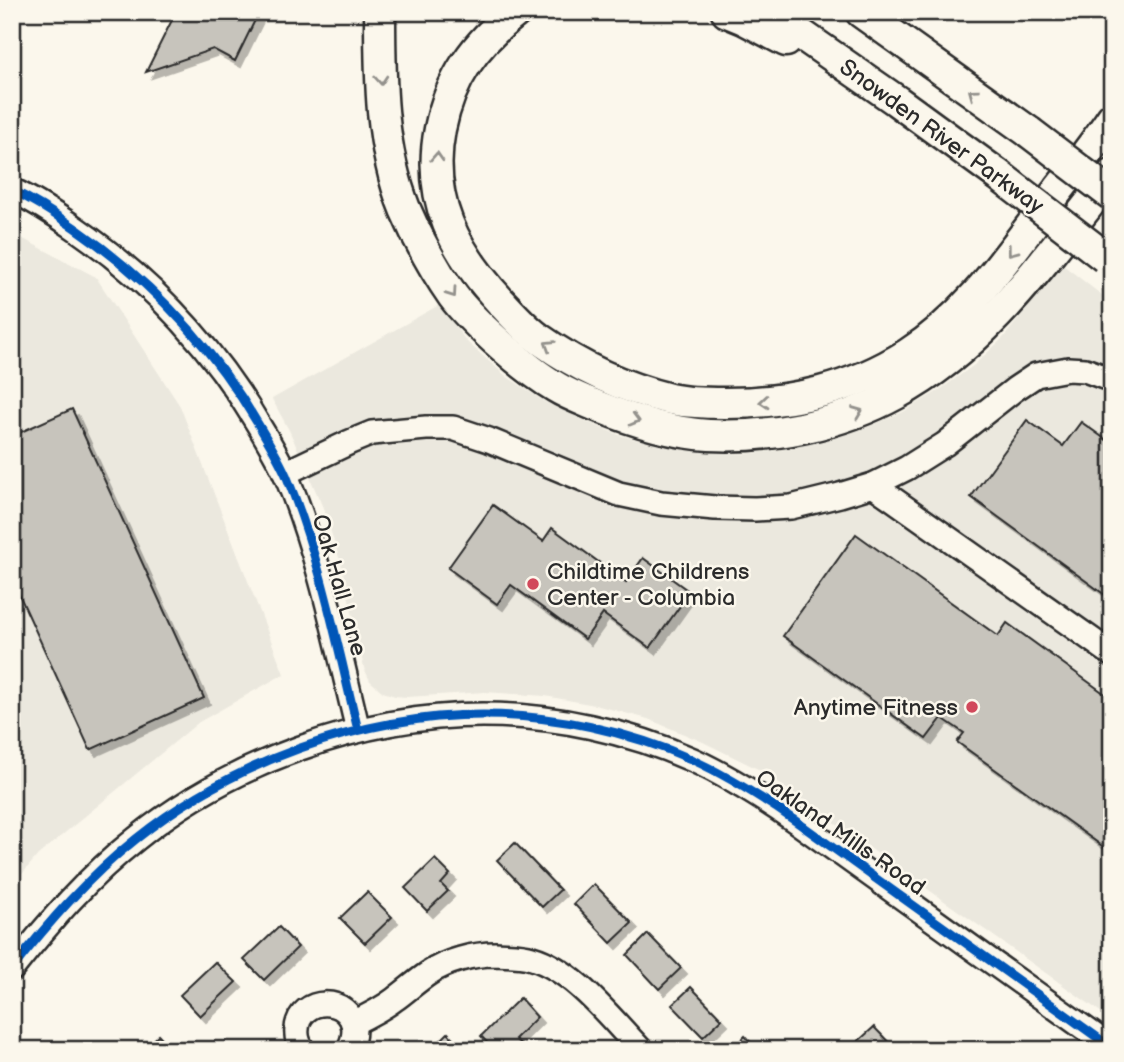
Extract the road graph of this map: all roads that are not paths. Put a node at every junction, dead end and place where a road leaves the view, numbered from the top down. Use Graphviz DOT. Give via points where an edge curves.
graph roads {
  1 [pos="380,12"];
  2 [pos="516,12"];
  3 [pos="727,12"];
  4 [pos="769,12"];
  5 [pos="860,12"];
  6 [pos="897,101"];
  7 [pos="1112,118"];
  8 [pos="1112,176"];
  9 [pos="12,190"];
  10 [pos="1112,195"];
  11 [pos="1108,260"];
  12 [pos="1112,380"];
  13 [pos="285,473"];
  14 [pos="873,485"];
  15 [pos="1112,654"];
  16 [pos="358,730"];
  17 [pos="12,969"];
  18 [pos="353,1023"];
  19 [pos="1112,1048"];
  20 [pos="303,1050"];
  21 [pos="348,1050"];
  22 [pos="641,1050"];
  1 -- 8 [label="main road, one-way" via="380,76 392,168 405,207 454,298 512,355 557,388 626,418 664,428 707,435 789,431 831,422 897,394 990,324"];
  7 -- 2 [label="main road, one-way" via="989,282 910,352 881,370 822,393 750,403 672,399 607,377 540,339 481,280 453,238 439,198 436,165 444,107 474,51"];
  3 -- 6 [label="main road"];
  4 -- 6 [label="main road, Snowden River Parkway"];
  10 -- 5 [label="main road, one-way, bridge"];
  6 -- 11 [label="main road, Snowden River Parkway, bridge"];
  9 -- 13 [label="street, Oak Hall Lane" via="39,203 151,288 227,375"];
  12 -- 14 [label="street" via="1085,370 1037,375 945,444"];
  13 -- 14 [label="street" via="372,433 453,428 620,494 661,503 791,507"];
  13 -- 16 [label="street, Oak Hall Lane" via="320,571"];
  14 -- 15 [label="street"];
  16 -- 17 [label="street, Oakland Mills Road" via="229,779 170,815 88,881"];
  16 -- 19 [label="street, Oakland Mills Road" via="427,718 536,718 590,726 693,760 747,788 797,822"];
  18 -- 20 [label="street" via="340,1006 313,1005 297,1024 296,1036"];
  18 -- 21 [label="street" via="354,1037"];
  18 -- 22 [label="street" via="453,962 488,954 531,957 574,980"];
}
